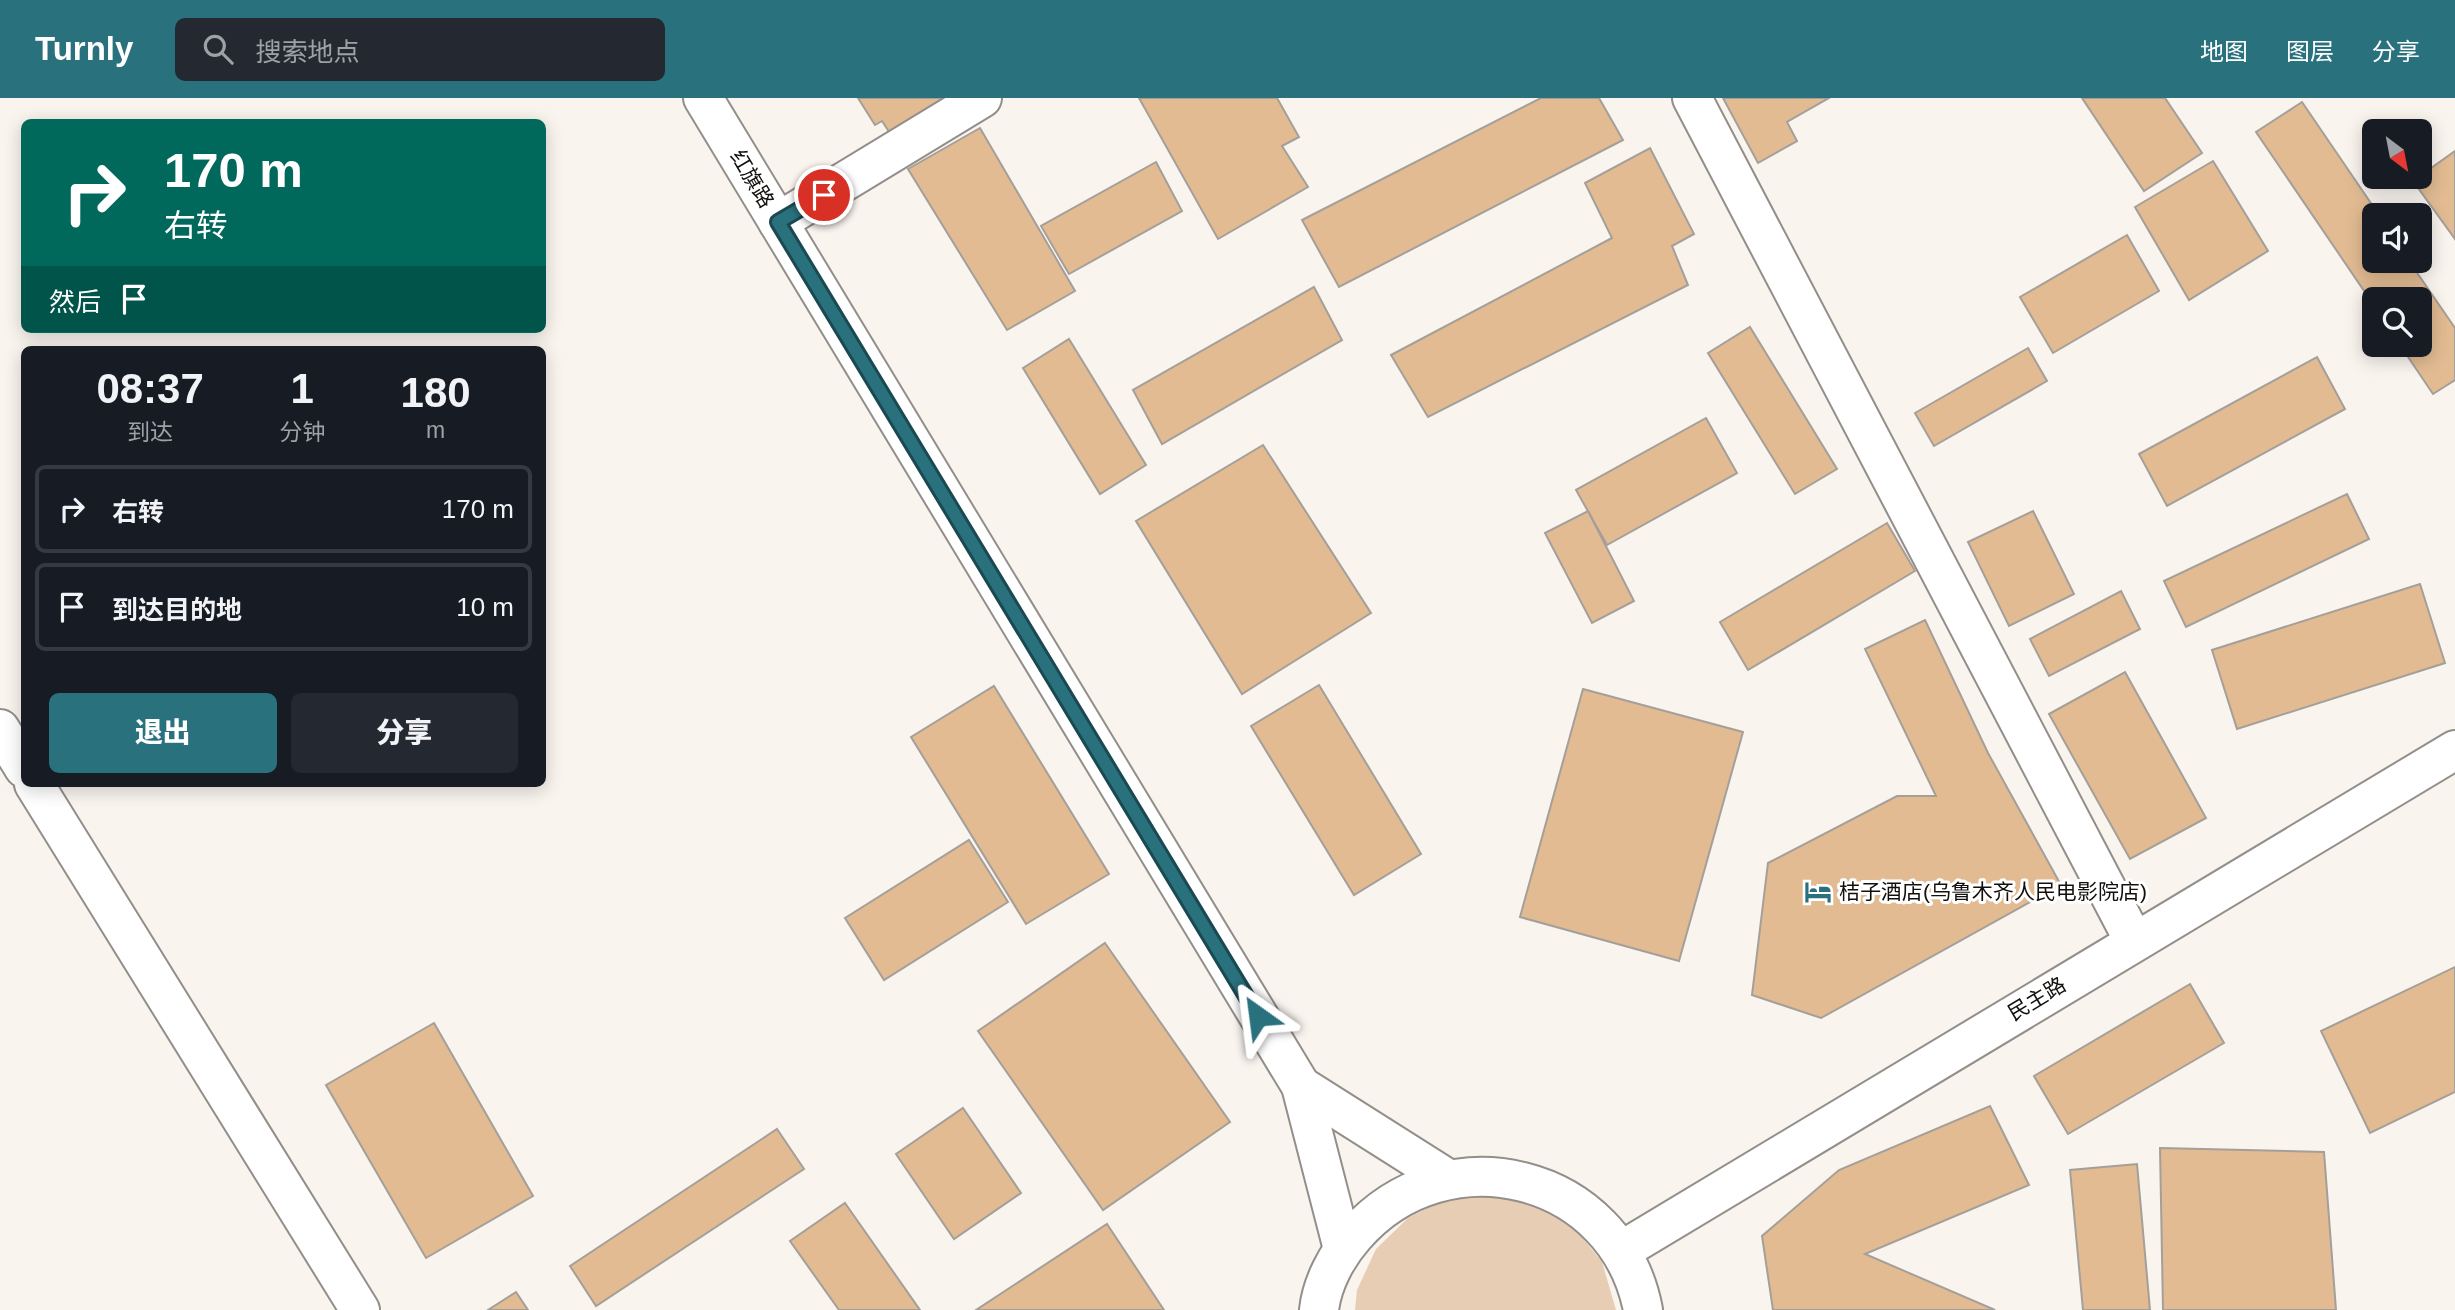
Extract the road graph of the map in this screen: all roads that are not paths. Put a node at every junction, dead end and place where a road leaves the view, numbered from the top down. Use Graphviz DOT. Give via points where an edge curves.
graph roads {
  1 [pos="703,98"];
  2 [pos="982,98"];
  3 [pos="1692,98"];
  4 [pos="778,222"];
  5 [pos="0,729"];
  6 [pos="2455,750"];
  7 [pos="21,763"];
  8 [pos="36,787"];
  9 [pos="2134,941"];
  10 [pos="1301,1086"];
  11 [pos="1448,1179"];
  12 [pos="1343,1249"];
  13 [pos="1621,1251"];
  14 [pos="360,1310"];
  15 [pos="1319,1310"];
  16 [pos="1643,1310"];
  1 -- 4 [label="street, 红旗路"];
  2 -- 4 [label="street"];
  3 -- 9 [label="street"];
  4 -- 10 [label="street, 红旗路"];
  5 -- 7 [label="street"];
  6 -- 9 [label="street, 民主路"];
  8 -- 14 [label="street"];
  9 -- 13 [label="street, 民主路"];
  10 -- 11 [label="street"];
  10 -- 12 [label="street"];
  11 -- 12 [label="street" via="1407,1192 1371,1216"];
  11 -- 13 [label="street" via="1497,1176 1545,1188 1588,1214"];
  12 -- 15 [label="street" via="1321,1295"];
  13 -- 16 [label="street" via="1639,1289"];
}
